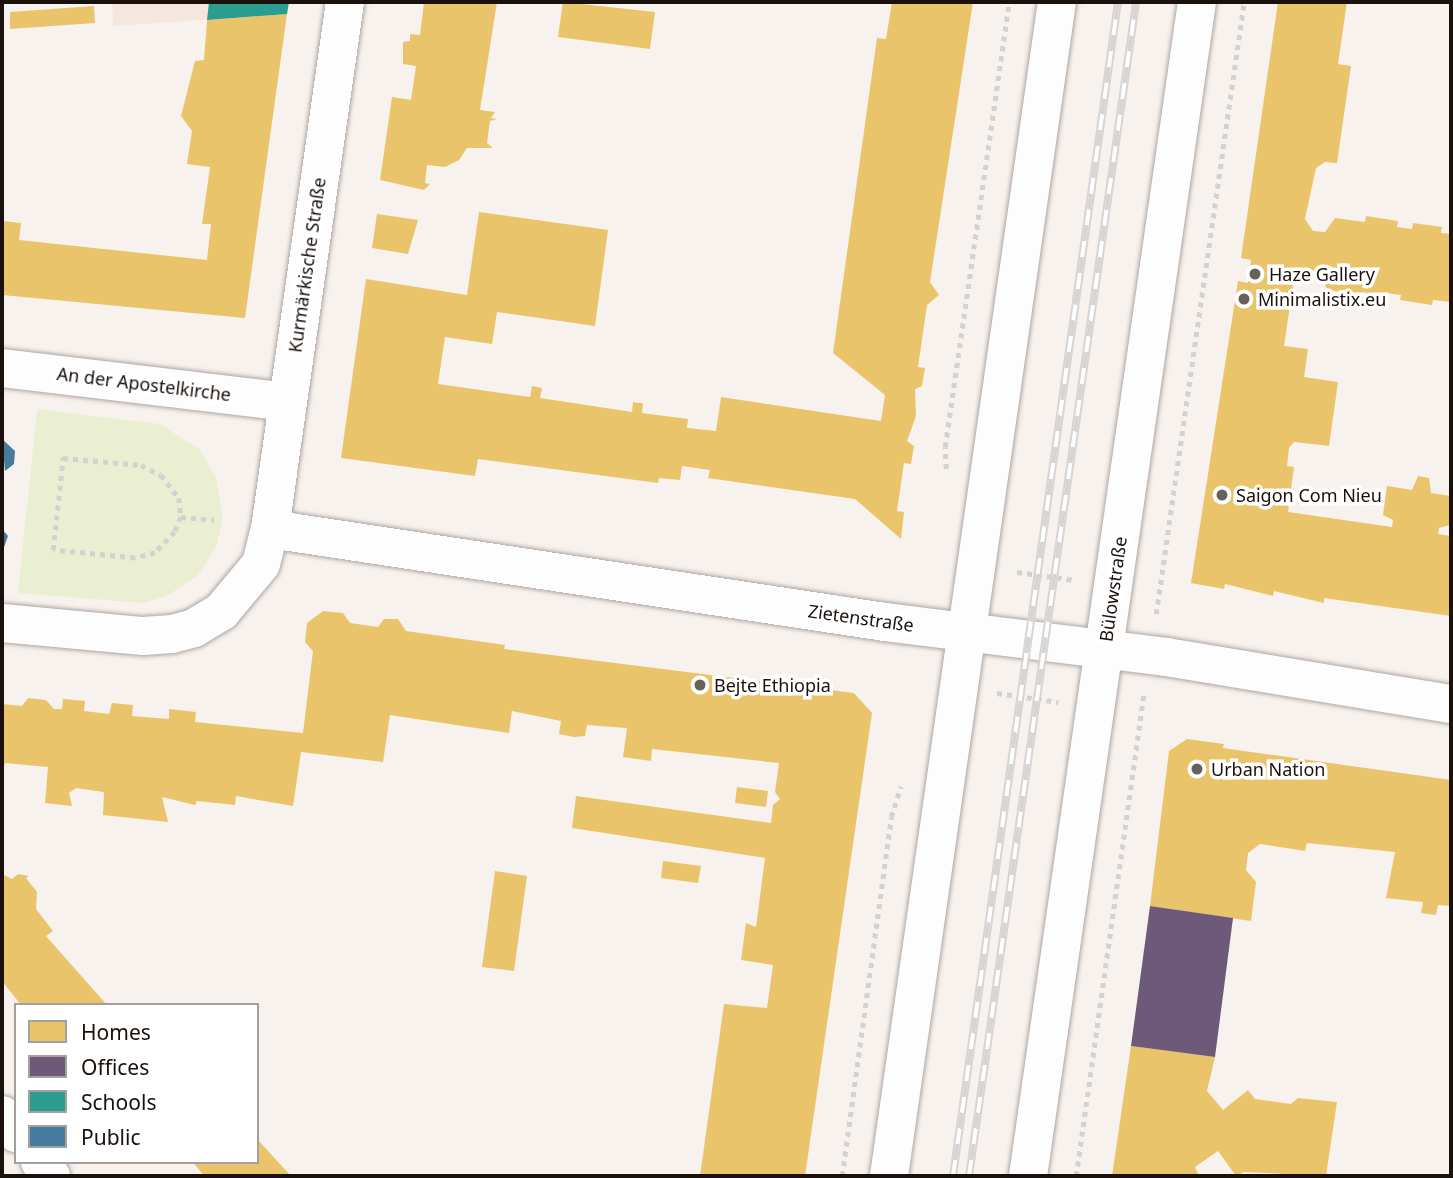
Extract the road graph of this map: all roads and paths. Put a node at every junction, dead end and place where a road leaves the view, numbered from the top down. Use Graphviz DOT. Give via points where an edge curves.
graph roads {
  1 [pos="345,2"];
  2 [pos="1009,2"];
  3 [pos="1057,2"];
  4 [pos="1197,2"];
  5 [pos="1244,2"];
  6 [pos="2,368"];
  7 [pos="287,402"];
  8 [pos="945,447"];
  9 [pos="181,517"];
  10 [pos="214,520"];
  11 [pos="270,529"];
  12 [pos="1163,569"];
  13 [pos="1007,570"];
  14 [pos="1080,581"];
  15 [pos="2,623"];
  16 [pos="967,632"];
  17 [pos="1105,649"];
  18 [pos="990,692"];
  19 [pos="1064,702"];
  20 [pos="1451,704"];
  21 [pos="1134,766"];
  22 [pos="891,817"];
  23 [pos="2,1115"];
  24 [pos="14,1130"];
  25 [pos="842,1176"];
  26 [pos="889,1176"];
  27 [pos="1028,1176"];
  28 [pos="1076,1176"];
  1 -- 7 [label="street, Kurmärkische Straße"];
  2 -- 8 [label="path"];
  3 -- 16 [label="street"];
  4 -- 17 [label="street, Bülowstraße"];
  5 -- 12 [label="path"];
  6 -- 7 [label="street, An der Apostelkirche"];
  7 -- 11 [label="street, Kurmärkische Straße"];
  9 -- 9 [label="path" via="163,547 145,557 53,550 62,457 151,470 175,490"];
  9 -- 10 [label="path"];
  11 -- 15 [label="street" via="261,564 242,592 194,628 143,636"];
  11 -- 16 [label="street, Zietenstraße"];
  13 -- 14 [label="path"];
  16 -- 17 [label="street, Zietenstraße"];
  16 -- 26 [label="street"];
  17 -- 20 [label="street, Zietenstraße"];
  17 -- 27 [label="street, Bülowstraße"];
  18 -- 19 [label="path"];
  21 -- 28 [label="path"];
  22 -- 25 [label="path"];
  23 -- 24 [label="street"];
}
